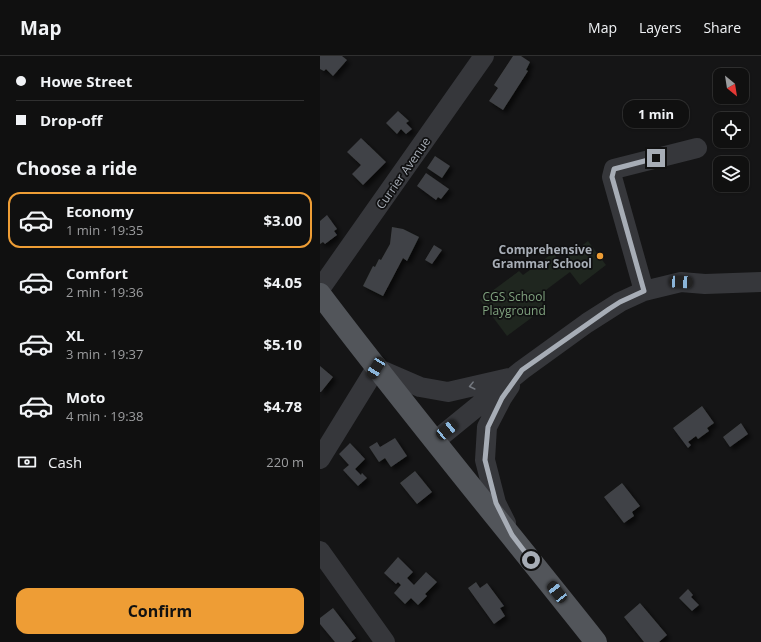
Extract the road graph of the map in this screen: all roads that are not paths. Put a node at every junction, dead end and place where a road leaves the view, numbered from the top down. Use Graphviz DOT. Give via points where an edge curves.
graph roads {
  1 [pos="484,56"];
  2 [pos="697,148"];
  3 [pos="761,282"];
  4 [pos="320,289"];
  5 [pos="644,291"];
  6 [pos="320,294"];
  7 [pos="376,368"];
  8 [pos="522,370"];
  9 [pos="435,441"];
  10 [pos="320,459"];
  11 [pos="512,535"];
  12 [pos="320,551"];
  13 [pos="386,642"];
  14 [pos="596,642"];
  1 -- 4 [label="street, Currier Avenue"];
  2 -- 5 [label="street" via="614,169 612,177"];
  3 -- 5 [label="street" via="681,282"];
  5 -- 8 [label="street" via="607,310"];
  6 -- 7 [label="main road"];
  8 -- 7 [label="street, one-way" via="507,379 448,392 420,387"];
  7 -- 9 [label="main road"];
  7 -- 10 [label="street"];
  8 -- 9 [label="street"];
  8 -- 11 [label="street" via="502,398 488,427 485,460 496,503"];
  9 -- 11 [label="main road"];
  11 -- 14 [label="main road"];
  12 -- 13 [label="street"];
}
